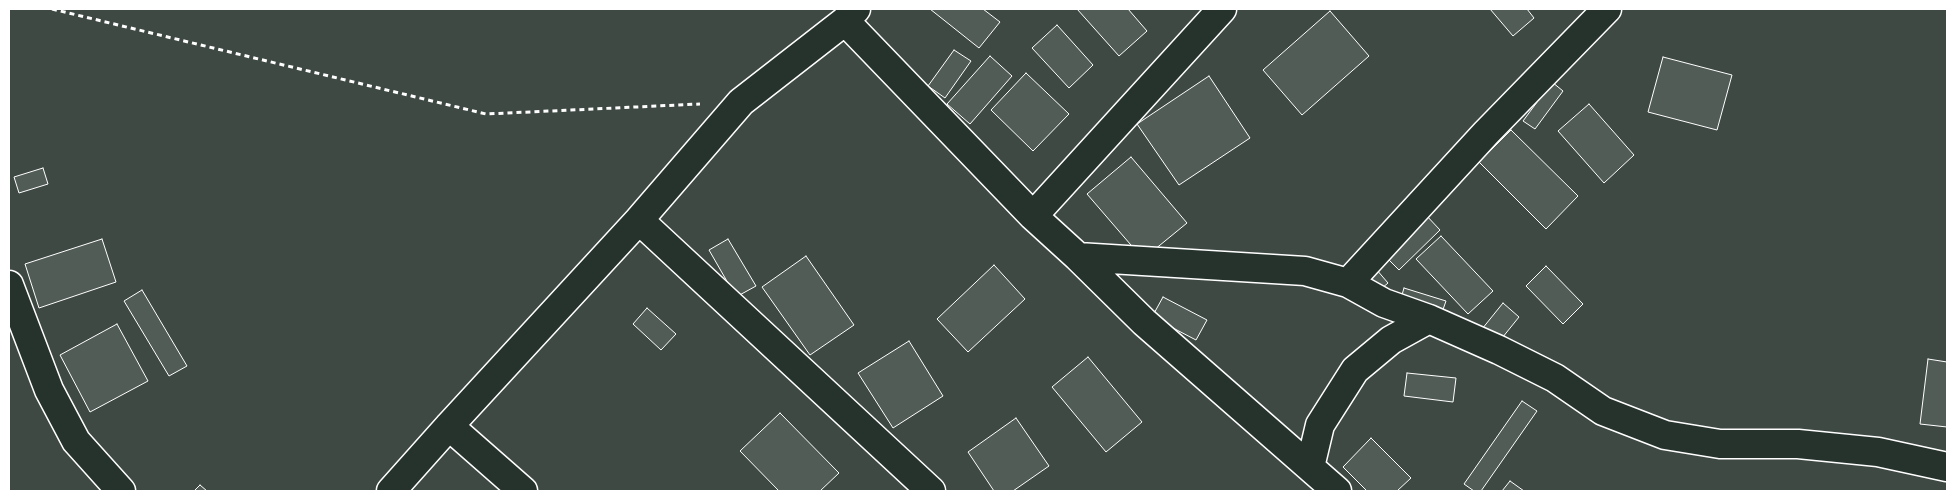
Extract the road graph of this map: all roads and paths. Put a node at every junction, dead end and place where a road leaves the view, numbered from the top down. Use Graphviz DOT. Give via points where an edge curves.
graph roads {
  1 [pos="52,9"];
  2 [pos="1222,9"];
  3 [pos="1607,9"];
  4 [pos="850,15"];
  5 [pos="741,102"];
  6 [pos="1033,216"];
  7 [pos="639,220"];
  8 [pos="1078,257"];
  9 [pos="1348,283"];
  10 [pos="9,285"];
  11 [pos="1429,319"];
  12 [pos="449,426"];
  13 [pos="1310,467"];
  14 [pos="1947,467"];
  15 [pos="121,491"];
  16 [pos="391,491"];
  17 [pos="522,491"];
  18 [pos="931,491"];
  19 [pos="1337,491"];
  1 -- 5 [label="path" via="486,114"];
  2 -- 6 [label="street"];
  3 -- 9 [label="street" via="1486,133"];
  4 -- 5 [label="street"];
  4 -- 6 [label="street"];
  5 -- 7 [label="street"];
  6 -- 8 [label="street"];
  7 -- 12 [label="street"];
  7 -- 18 [label="street"];
  8 -- 9 [label="street" via="1305,271"];
  8 -- 13 [label="street" via="1144,322"];
  9 -- 11 [label="street" via="1384,303"];
  10 -- 15 [label="street" via="49,390 76,441"];
  11 -- 13 [label="street" via="1392,340 1355,370 1320,425"];
  11 -- 14 [label="street" via="1555,378 1603,410 1665,435 1720,444 1798,444 1878,452"];
  12 -- 16 [label="street"];
  12 -- 17 [label="street"];
  13 -- 19 [label="street"];
}
